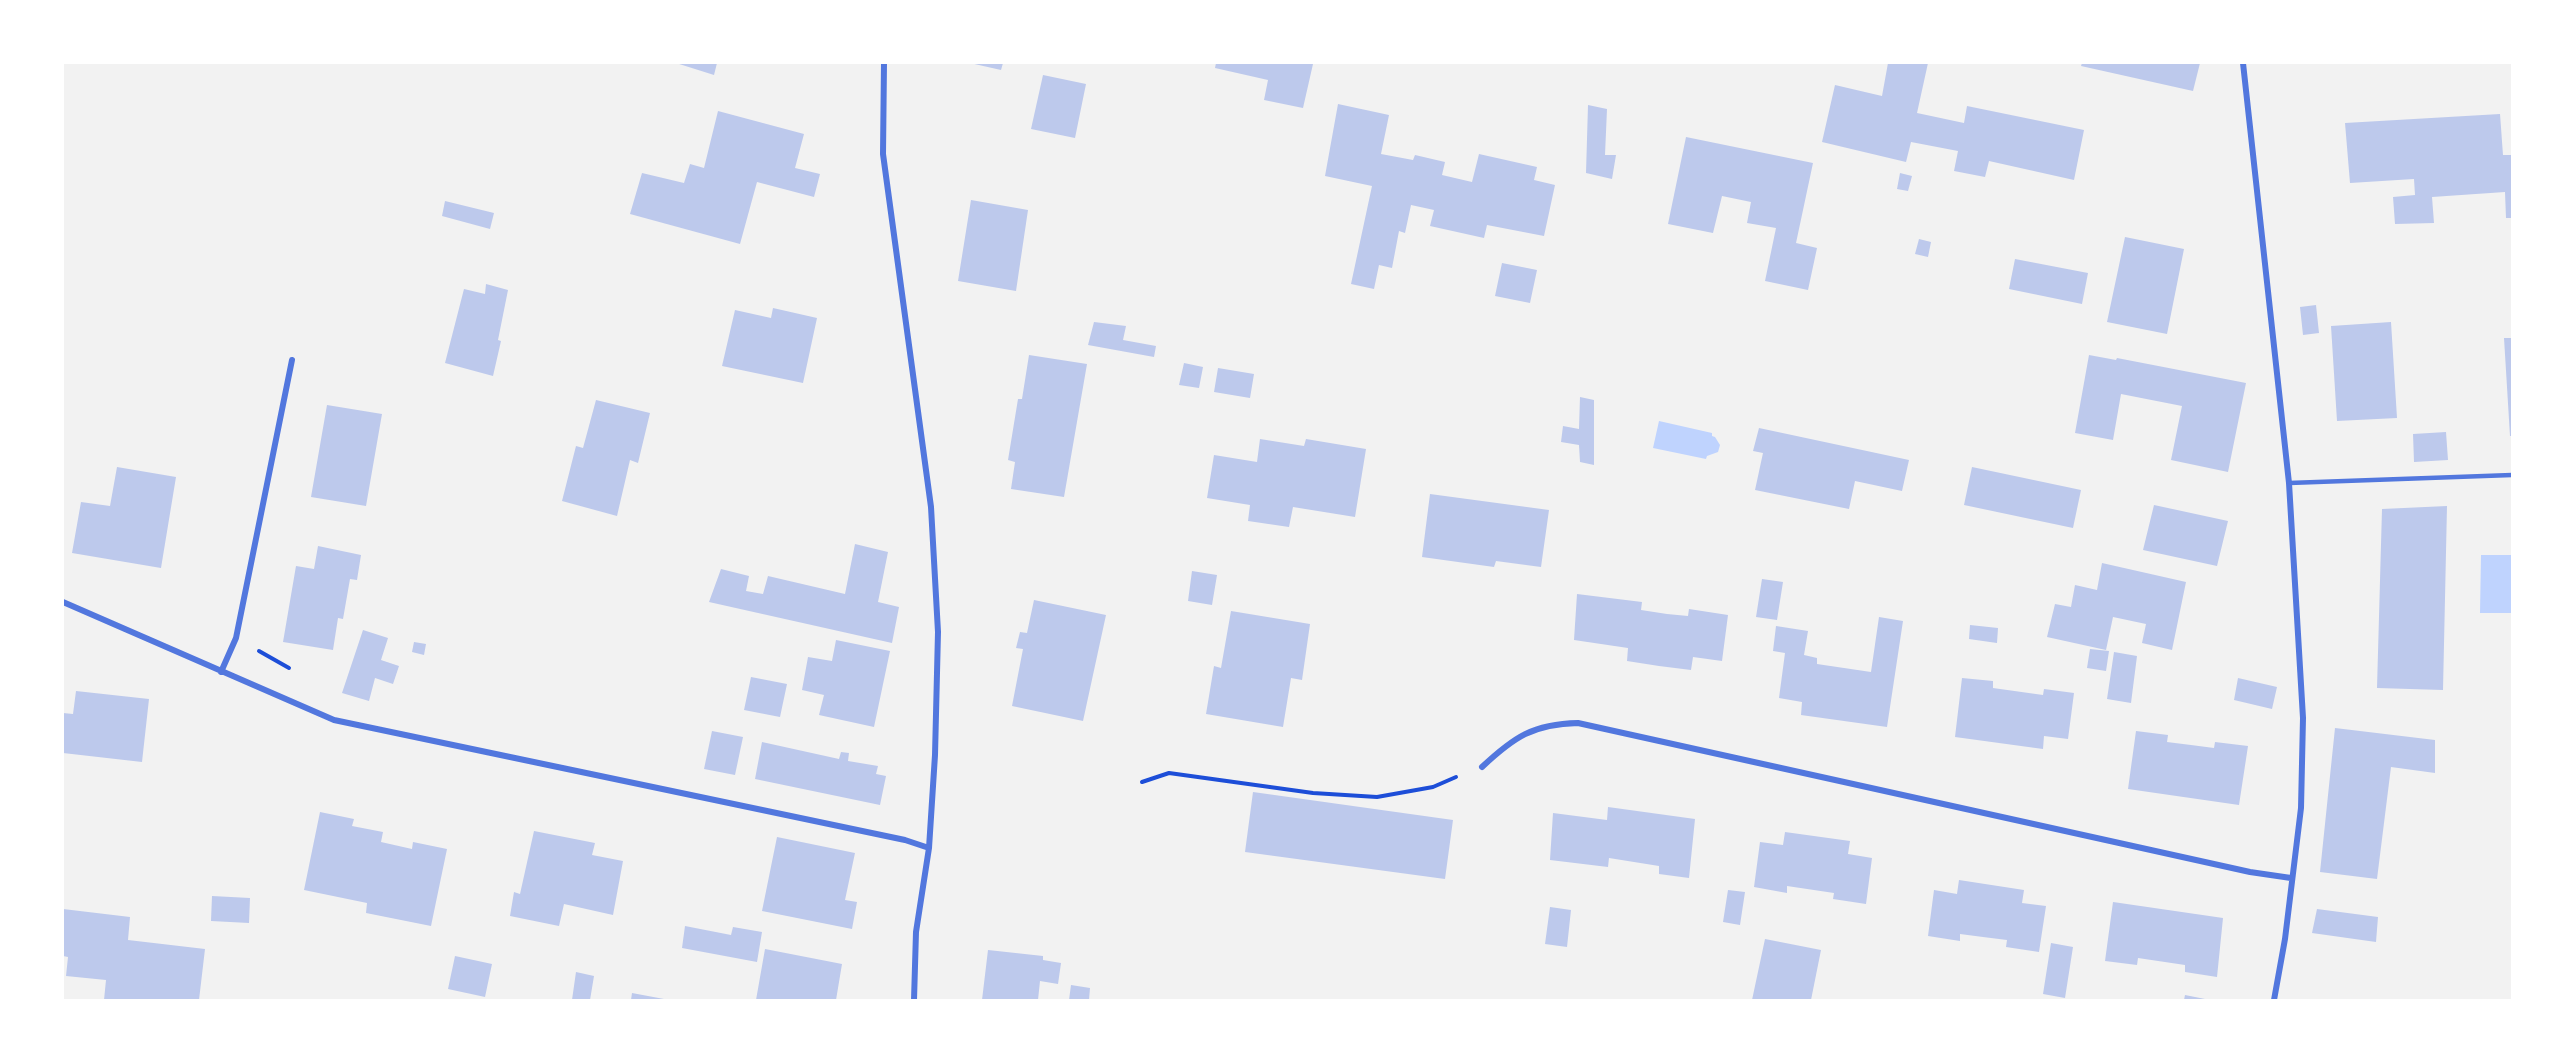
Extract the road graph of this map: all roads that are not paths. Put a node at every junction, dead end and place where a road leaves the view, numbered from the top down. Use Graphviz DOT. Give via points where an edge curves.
graph roads {
  1 [pos="884,63"];
  2 [pos="2243,63"];
  3 [pos="292,360"];
  4 [pos="2512,475"];
  5 [pos="2289,483"];
  6 [pos="63,602"];
  7 [pos="220,672"];
  8 [pos="1482,767"];
  9 [pos="929,848"];
  10 [pos="2291,878"];
  11 [pos="914,1000"];
  12 [pos="2274,1000"];
  1 -- 9 [label="street" via="883,154 931,507 938,632"];
  2 -- 5 [label="street"];
  3 -- 7 [label="street" via="236,638"];
  4 -- 5 [label="lane"];
  5 -- 10 [label="street" via="2303,718 2301,808"];
  6 -- 7 [label="street"];
  7 -- 9 [label="street" via="334,720"];
  8 -- 10 [label="street" via="1523,735 1551,724 1578,723"];
  9 -- 11 [label="street" via="916,932"];
  10 -- 12 [label="street"];
}
